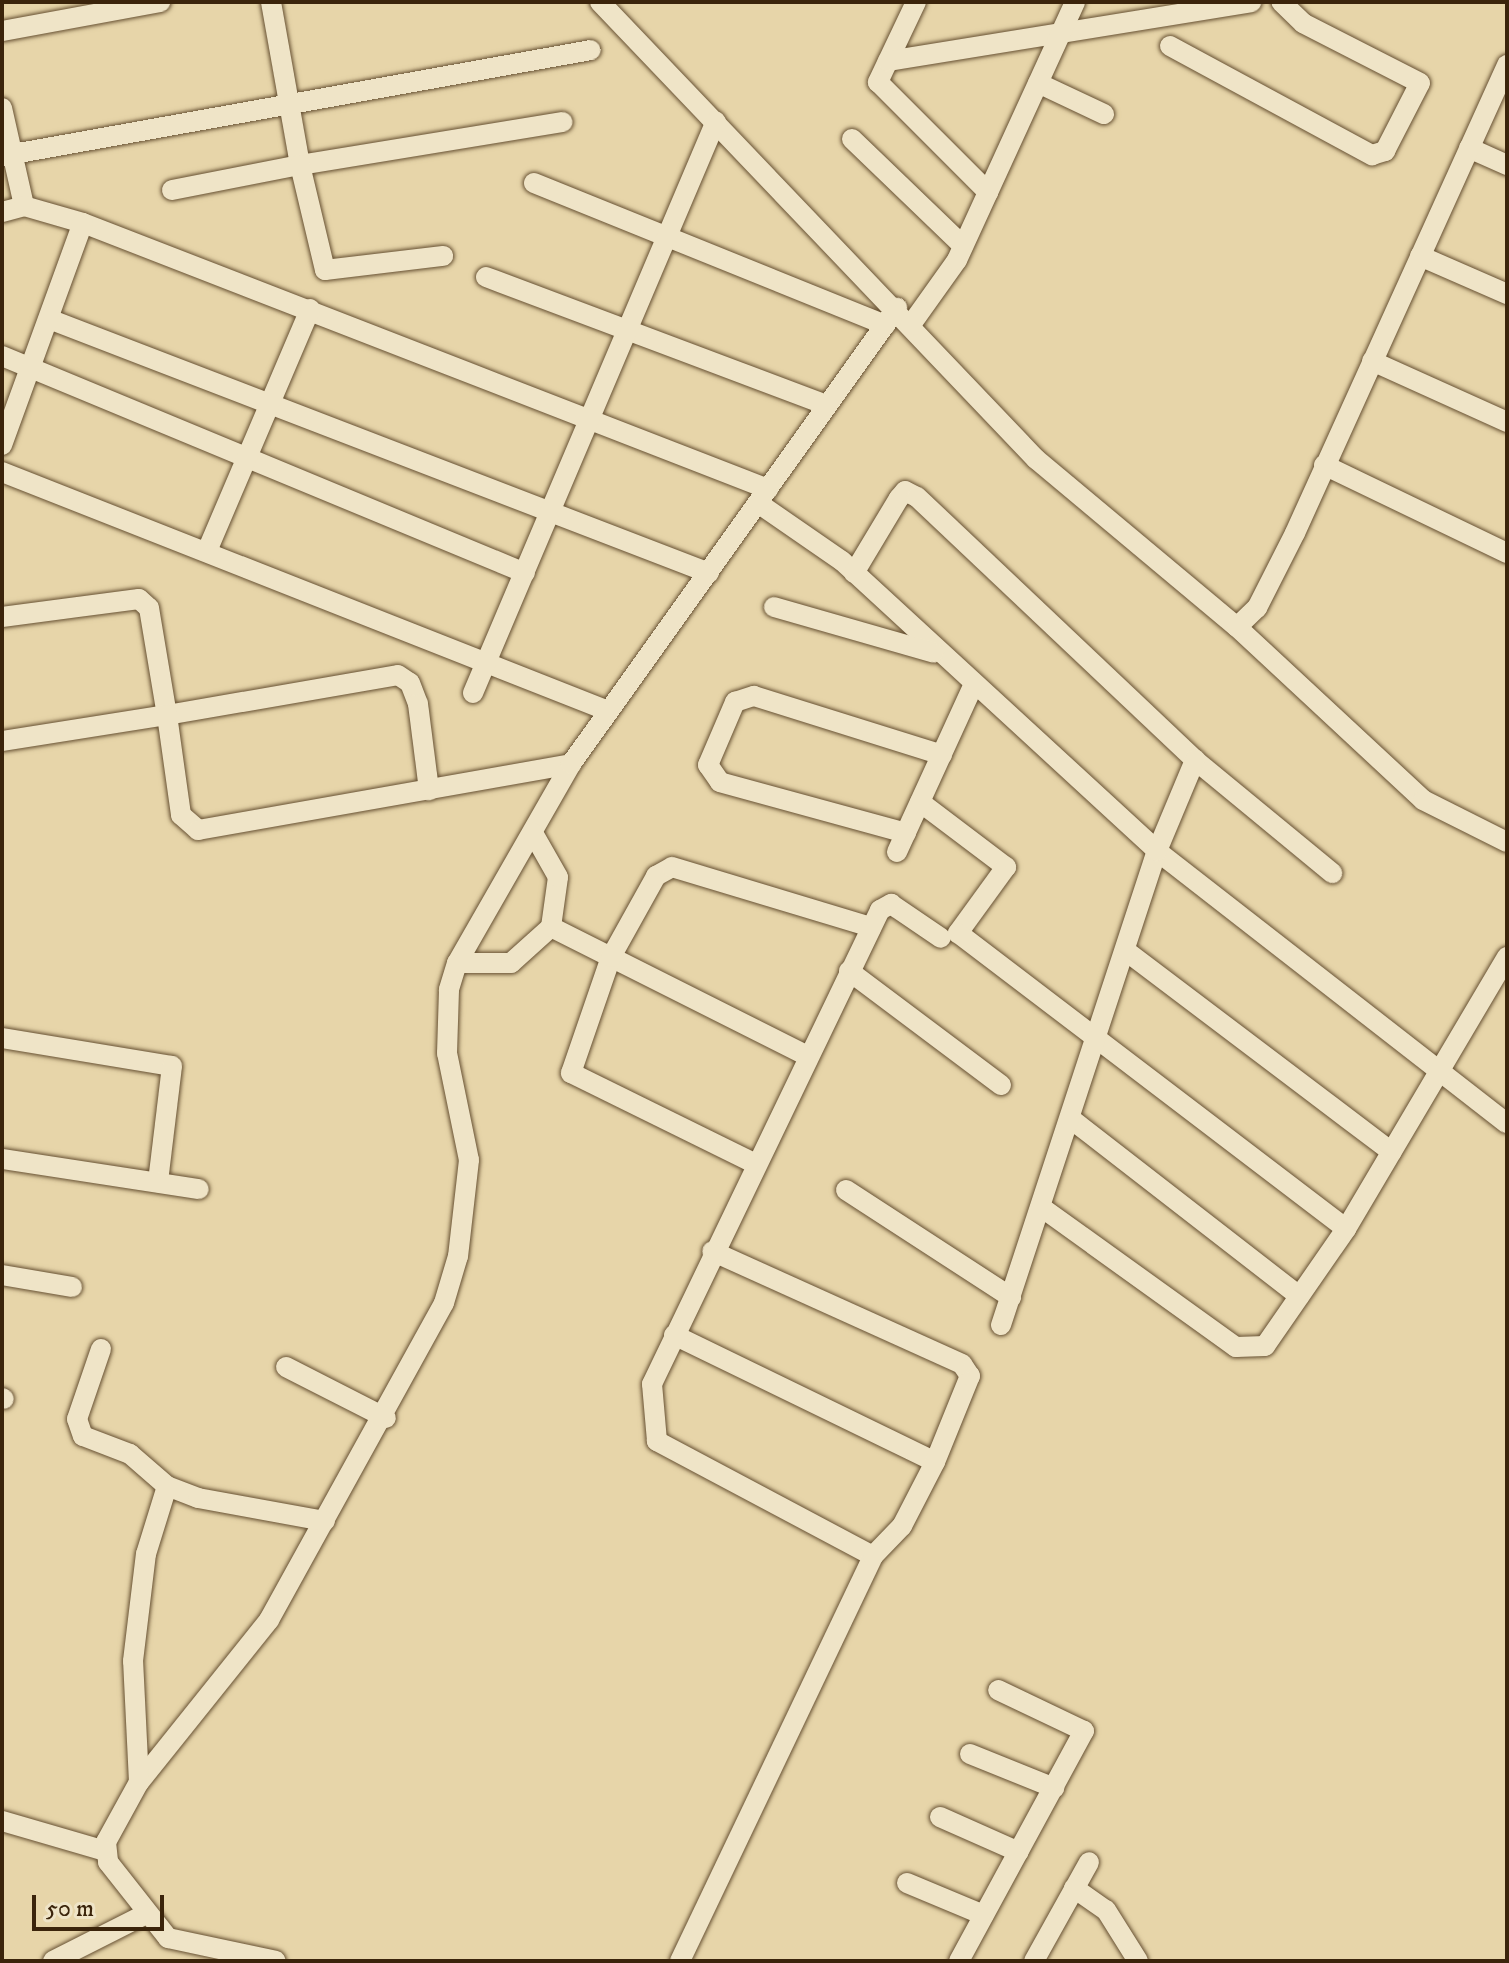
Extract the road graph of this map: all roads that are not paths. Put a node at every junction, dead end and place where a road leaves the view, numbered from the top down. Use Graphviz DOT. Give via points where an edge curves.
graph roads {
  1 [pos="160,2"];
  2 [pos="271,2"];
  3 [pos="600,2"];
  4 [pos="916,2"];
  5 [pos="1075,2"];
  6 [pos="1251,2"];
  7 [pos="1281,2"];
  8 [pos="2,31"];
  9 [pos="1060,36"];
  10 [pos="1170,46"];
  11 [pos="591,50"];
  12 [pos="888,61"];
  13 [pos="1507,65"];
  14 [pos="1038,83"];
  15 [pos="288,105"];
  16 [pos="2,108"];
  17 [pos="1104,114"];
  18 [pos="716,121"];
  19 [pos="563,122"];
  20 [pos="852,139"];
  21 [pos="1469,148"];
  22 [pos="6,156"];
  23 [pos="300,165"];
  24 [pos="1507,165"];
  25 [pos="534,183"];
  26 [pos="172,190"];
  27 [pos="988,192"];
  28 [pos="24,206"];
  29 [pos="2,212"];
  30 [pos="83,223"];
  31 [pos="667,238"];
  32 [pos="963,246"];
  33 [pos="443,256"];
  34 [pos="1420,256"];
  35 [pos="486,277"];
  36 [pos="1507,294"];
  37 [pos="310,309"];
  38 [pos="891,316"];
  39 [pos="49,319"];
  40 [pos="910,326"];
  41 [pos="629,332"];
  42 [pos="2,356"];
  43 [pos="1372,361"];
  44 [pos="31,369"];
  45 [pos="267,404"];
  46 [pos="827,405"];
  47 [pos="592,420"];
  48 [pos="1507,422"];
  49 [pos="2,445"];
  50 [pos="246,461"];
  51 [pos="1324,465"];
  52 [pos="2,472"];
  53 [pos="763,496"];
  54 [pos="549,513"];
  55 [pos="207,551"];
  56 [pos="1507,553"];
  57 [pos="525,573"];
  58 [pos="709,573"];
  59 [pos="854,573"];
  60 [pos="774,607"];
  61 [pos="2,617"];
  62 [pos="1237,627"];
  63 [pos="938,654"];
  64 [pos="487,660"];
  65 [pos="972,688"];
  66 [pos="473,693"];
  67 [pos="606,710"];
  68 [pos="167,715"];
  69 [pos="2,741"];
  70 [pos="942,755"];
  71 [pos="1195,760"];
  72 [pos="571,764"];
  73 [pos="429,790"];
  74 [pos="920,802"];
  75 [pos="533,833"];
  76 [pos="1507,842"];
  77 [pos="1157,851"];
  78 [pos="1332,873"];
  79 [pos="551,927"];
  80 [pos="871,927"];
  81 [pos="941,938"];
  82 [pos="1126,951"];
  83 [pos="611,957"];
  84 [pos="1507,957"];
  85 [pos="457,963"];
  86 [pos="849,971"];
  87 [pos="2,1038"];
  88 [pos="1098,1039"];
  89 [pos="806,1055"];
  90 [pos="1440,1075"];
  91 [pos="1001,1085"];
  92 [pos="1071,1119"];
  93 [pos="1507,1123"];
  94 [pos="1392,1152"];
  95 [pos="2,1159"];
  96 [pos="754,1163"];
  97 [pos="158,1182"];
  98 [pos="199,1189"];
  99 [pos="846,1190"];
  100 [pos="1041,1207"];
  101 [pos="1346,1229"];
  102 [pos="712,1251"];
  103 [pos="2,1275"];
  104 [pos="72,1287"];
  105 [pos="1299,1296"];
  106 [pos="1011,1297"];
  107 [pos="1001,1325"];
  108 [pos="674,1335"];
  109 [pos="101,1349"];
  110 [pos="286,1367"];
  111 [pos="386,1418"];
  112 [pos="935,1462"];
  113 [pos="167,1486"];
  114 [pos="325,1521"];
  115 [pos="870,1563"];
  116 [pos="998,1690"];
  117 [pos="970,1754"];
  118 [pos="139,1782"];
  119 [pos="1054,1788"];
  120 [pos="940,1817"];
  121 [pos="2,1821"];
  122 [pos="105,1851"];
  123 [pos="1019,1852"];
  124 [pos="1089,1862"];
  125 [pos="907,1883"];
  126 [pos="1074,1888"];
  127 [pos="144,1915"];
  128 [pos="984,1915"];
  129 [pos="1036,1960"];
  130 [pos="53,1961"];
  131 [pos="276,1961"];
  132 [pos="680,1961"];
  133 [pos="959,1961"];
  134 [pos="1138,1961"];
  1 -- 8 [label="street"];
  2 -- 15 [label="street"];
  3 -- 18 [label="street"];
  4 -- 12 [label="street"];
  5 -- 9 [label="street"];
  6 -- 9 [label="street"];
  7 -- 10 [label="street" via="1303,23 1420,83 1385,151 1372,155"];
  9 -- 12 [label="street"];
  9 -- 14 [label="street"];
  11 -- 15 [label="street"];
  12 -- 27 [label="street" via="878,82"];
  13 -- 21 [label="street"];
  14 -- 17 [label="street"];
  14 -- 27 [label="street"];
  15 -- 22 [label="street"];
  15 -- 23 [label="street"];
  16 -- 22 [label="street"];
  18 -- 31 [label="street"];
  18 -- 38 [label="street"];
  19 -- 23 [label="street"];
  20 -- 32 [label="street"];
  21 -- 24 [label="street"];
  21 -- 34 [label="street"];
  22 -- 28 [label="street"];
  23 -- 26 [label="street"];
  23 -- 33 [label="street" via="325,270"];
  25 -- 31 [label="street"];
  27 -- 32 [label="street"];
  28 -- 29 [label="street"];
  28 -- 30 [label="street"];
  30 -- 37 [label="street"];
  30 -- 39 [label="street"];
  31 -- 38 [label="street"];
  31 -- 41 [label="street"];
  32 -- 40 [label="street"];
  34 -- 36 [label="street"];
  34 -- 43 [label="street"];
  35 -- 41 [label="street"];
  37 -- 45 [label="street"];
  37 -- 47 [label="street"];
  38 -- 40 [label="street"];
  38 -- 46 [label="street"];
  39 -- 44 [label="street"];
  39 -- 45 [label="street"];
  40 -- 62 [label="street" via="1036,459"];
  41 -- 46 [label="street"];
  41 -- 47 [label="street"];
  42 -- 44 [label="street"];
  43 -- 48 [label="street"];
  43 -- 51 [label="street"];
  44 -- 49 [label="street"];
  44 -- 50 [label="street"];
  45 -- 50 [label="street"];
  45 -- 54 [label="street"];
  46 -- 53 [label="street"];
  47 -- 53 [label="street"];
  47 -- 54 [label="street"];
  50 -- 55 [label="street"];
  50 -- 57 [label="street"];
  51 -- 56 [label="street"];
  51 -- 62 [label="street" via="1262,598"];
  52 -- 55 [label="street"];
  53 -- 58 [label="street"];
  53 -- 59 [label="street"];
  54 -- 57 [label="street"];
  54 -- 58 [label="street"];
  55 -- 64 [label="street"];
  57 -- 64 [label="street"];
  58 -- 67 [label="street"];
  59 -- 63 [label="street"];
  59 -- 71 [label="street" via="899,498 905,491 917,497"];
  60 -- 63 [label="street"];
  61 -- 68 [label="street" via="139,599 149,608"];
  62 -- 76 [label="street" via="1423,800"];
  63 -- 65 [label="street"];
  64 -- 66 [label="street"];
  64 -- 67 [label="street"];
  65 -- 70 [label="street"];
  65 -- 77 [label="street"];
  67 -- 72 [label="street"];
  68 -- 69 [label="street"];
  68 -- 73 [label="street" via="398,675 410,683 418,704"];
  68 -- 73 [label="street" via="181,815 198,830"];
  70 -- 74 [label="street"];
  70 -- 74 [label="street" via="754,696 735,702 708,765 720,782 902,842"];
  71 -- 77 [label="street"];
  71 -- 78 [label="street"];
  72 -- 73 [label="street"];
  72 -- 75 [label="street"];
  74 -- 88 [label="street" via="1006,867 958,933"];
  75 -- 79 [label="street" via="558,877"];
  75 -- 85 [label="street"];
  77 -- 82 [label="street"];
  77 -- 90 [label="street"];
  79 -- 83 [label="street"];
  79 -- 85 [label="street" via="511,963"];
  80 -- 81 [label="street" via="891,904"];
  80 -- 83 [label="street" via="672,867 656,876"];
  80 -- 86 [label="street"];
  82 -- 88 [label="street"];
  82 -- 94 [label="street"];
  83 -- 89 [label="street"];
  83 -- 96 [label="street" via="571,1073"];
  84 -- 90 [label="street"];
  85 -- 111 [label="street" via="447,1053 469,1160 458,1256 444,1303"];
  86 -- 89 [label="street"];
  86 -- 91 [label="street"];
  87 -- 97 [label="street" via="172,1066"];
  88 -- 92 [label="street"];
  88 -- 101 [label="street"];
  89 -- 96 [label="street"];
  90 -- 93 [label="street"];
  90 -- 94 [label="street"];
  92 -- 100 [label="street"];
  92 -- 105 [label="street"];
  94 -- 101 [label="street"];
  95 -- 97 [label="street"];
  96 -- 102 [label="street"];
  97 -- 98 [label="street"];
  99 -- 106 [label="street"];
  100 -- 105 [label="street" via="1236,1347 1265,1346"];
  100 -- 106 [label="street"];
  101 -- 105 [label="street"];
  102 -- 108 [label="street"];
  102 -- 112 [label="street" via="962,1364 969,1392"];
  103 -- 104 [label="street"];
  106 -- 107 [label="street"];
  108 -- 112 [label="street"];
  108 -- 115 [label="street" via="652,1384 657,1441"];
  109 -- 113 [label="street" via="78,1429 147,1465"];
  110 -- 111 [label="street"];
  111 -- 114 [label="street"];
  112 -- 115 [label="street" via="902,1526"];
  113 -- 114 [label="street"];
  113 -- 118 [label="street" via="146,1554 133,1661"];
  114 -- 118 [label="street" via="221,1689"];
  115 -- 132 [label="street"];
  116 -- 119 [label="street" via="1083,1727"];
  117 -- 119 [label="street"];
  118 -- 122 [label="street" via="112,1822"];
  119 -- 123 [label="street"];
  120 -- 123 [label="street"];
  121 -- 122 [label="street"];
  122 -- 127 [label="street"];
  123 -- 128 [label="street"];
  124 -- 126 [label="street"];
  125 -- 128 [label="street"];
  126 -- 129 [label="street"];
  126 -- 134 [label="street" via="1106,1910"];
  127 -- 130 [label="street"];
  127 -- 131 [label="street" via="184,1945"];
  128 -- 133 [label="street"];
}
